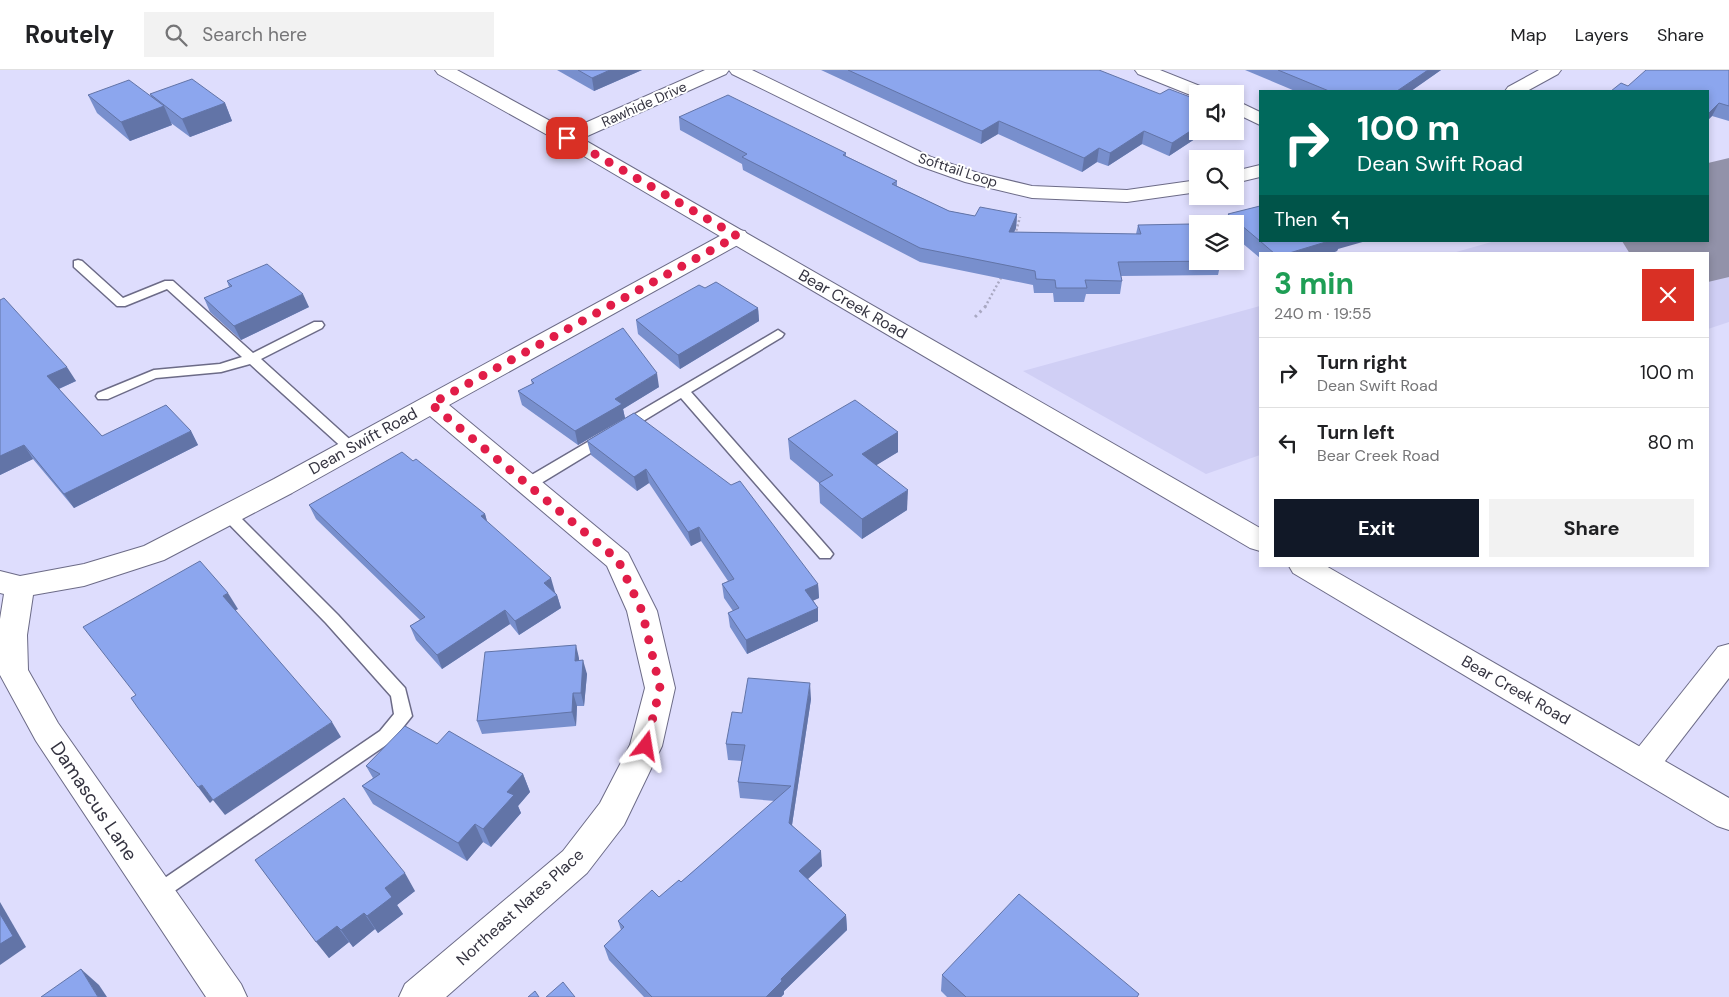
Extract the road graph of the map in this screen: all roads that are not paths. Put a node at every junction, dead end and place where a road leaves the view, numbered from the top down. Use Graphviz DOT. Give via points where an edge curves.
graph roads {
  1 [pos="444,70"];
  2 [pos="720,70"];
  3 [pos="738,70"];
  4 [pos="1144,70"];
  5 [pos="1552,70"];
  6 [pos="1189,88"];
  7 [pos="1516,90"];
  8 [pos="1244,111"];
  9 [pos="1259,118"];
  10 [pos="567,138"];
  11 [pos="1259,171"];
  12 [pos="1244,175"];
  13 [pos="1189,187"];
  14 [pos="737,236"];
  15 [pos="78,264"];
  16 [pos="318,326"];
  17 [pos="778,334"];
  18 [pos="251,359"];
  19 [pos="683,392"];
  20 [pos="103,396"];
  21 [pos="431,404"];
  22 [pos="351,448"];
  23 [pos="528,484"];
  24 [pos="229,515"];
  25 [pos="1259,540"];
  26 [pos="825,554"];
  27 [pos="1305,567"];
  28 [pos="10,585"];
  29 [pos="1729,656"];
  30 [pos="1644,764"];
  31 [pos="1729,815"];
  32 [pos="157,894"];
  33 [pos="228,997"];
  34 [pos="418,997"];
  1 -- 10 [label="street, Bear Creek Road"];
  2 -- 10 [label="street, Rawhide Drive"];
  3 -- 13 [label="street, Softtail Loop" via="924,161 972,178 1032,192 1127,196"];
  4 -- 6 [label="street"];
  5 -- 7 [label="street"];
  8 -- 9 [label="street"];
  10 -- 14 [label="street, Bear Creek Road"];
  11 -- 12 [label="street"];
  14 -- 21 [label="street, Dean Swift Road"];
  14 -- 25 [label="street, Bear Creek Road"];
  15 -- 18 [label="lane" via="121,303 169,284"];
  16 -- 18 [label="lane"];
  17 -- 19 [label="lane"];
  18 -- 20 [label="lane" via="221,368 154,374"];
  18 -- 22 [label="lane"];
  19 -- 23 [label="lane"];
  19 -- 26 [label="lane"];
  21 -- 22 [label="street, Dean Swift Road"];
  21 -- 23 [label="street, Northeast Nates Place"];
  22 -- 24 [label="street, Dean Swift Road"];
  23 -- 34 [label="street, Northeast Nates Place" via="618,560 642,611 660,688 646,746 612,814 574,862"];
  24 -- 28 [label="street, Dean Swift Road" via="154,553 84,575"];
  24 -- 32 [label="lane" via="400,693 403,716 386,736"];
  27 -- 30 [label="street, Bear Creek Road"];
  28 -- 32 [label="street, Damascus Lane" via="13,671 47,732"];
  29 -- 30 [label="street"];
  30 -- 31 [label="street, Bear Creek Road"];
  32 -- 33 [label="street, Damascus Lane"];
}
